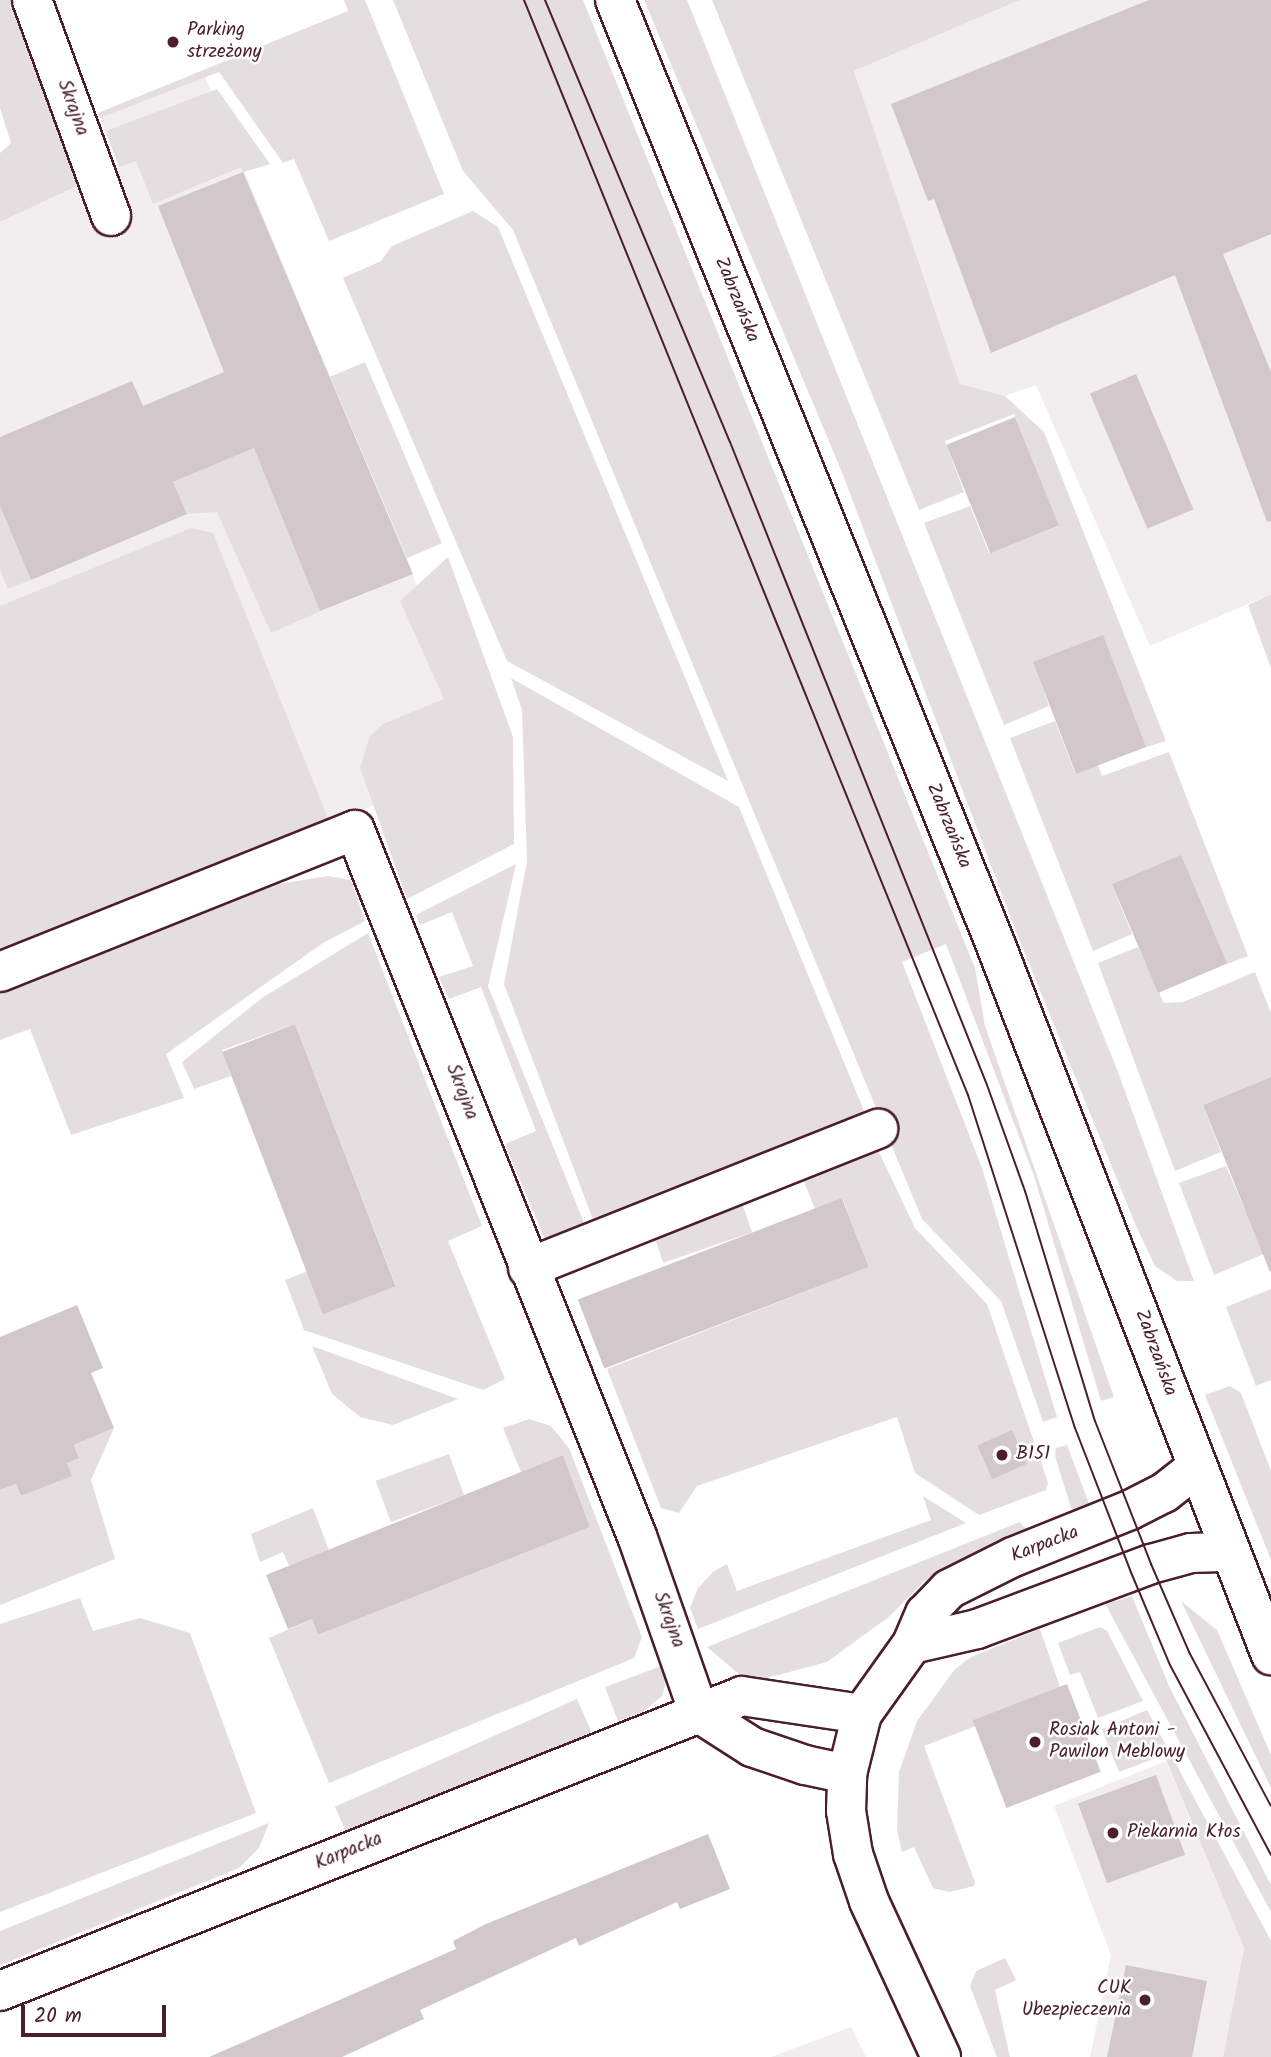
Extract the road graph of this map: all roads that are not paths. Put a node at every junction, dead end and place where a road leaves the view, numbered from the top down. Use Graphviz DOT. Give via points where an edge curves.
graph roads {
  1 [pos="32,0"];
  2 [pos="615,0"];
  3 [pos="111,216"];
  4 [pos="0,972"];
  5 [pos="877,1129"];
  6 [pos="528,1268"];
  7 [pos="1197,1467"];
  8 [pos="1229,1552"];
  9 [pos="912,1644"];
  10 [pos="1271,1655"];
  11 [pos="699,1713"];
  12 [pos="862,1714"];
  13 [pos="847,1774"];
  14 [pos="0,1991"];
  15 [pos="941,2057"];
  1 -- 3 [label="street, Skrajna"];
  2 -- 7 [label="street, Zabrzańska" via="995,943"];
  4 -- 6 [label="street, Skrajna" via="355,830 393,916"];
  5 -- 6 [label="street"];
  6 -- 11 [label="street, Skrajna" via="641,1548"];
  7 -- 8 [label="street, Zabrzańska"];
  7 -- 9 [label="street, Karpacka" via="1142,1505 1013,1557 949,1589 925,1614"];
  8 -- 9 [label="street" via="1191,1553 1151,1564 977,1629"];
  8 -- 10 [label="street, Zabrzańska"];
  9 -- 12 [label="street, Karpacka"];
  11 -- 12 [label="street, Karpacka" via="742,1696"];
  11 -- 13 [label="street" via="752,1747"];
  11 -- 14 [label="street, Karpacka"];
  12 -- 13 [label="street, Karpacka"];
  13 -- 15 [label="street, Karpacka" via="846,1811 853,1854 874,1913"];
}
